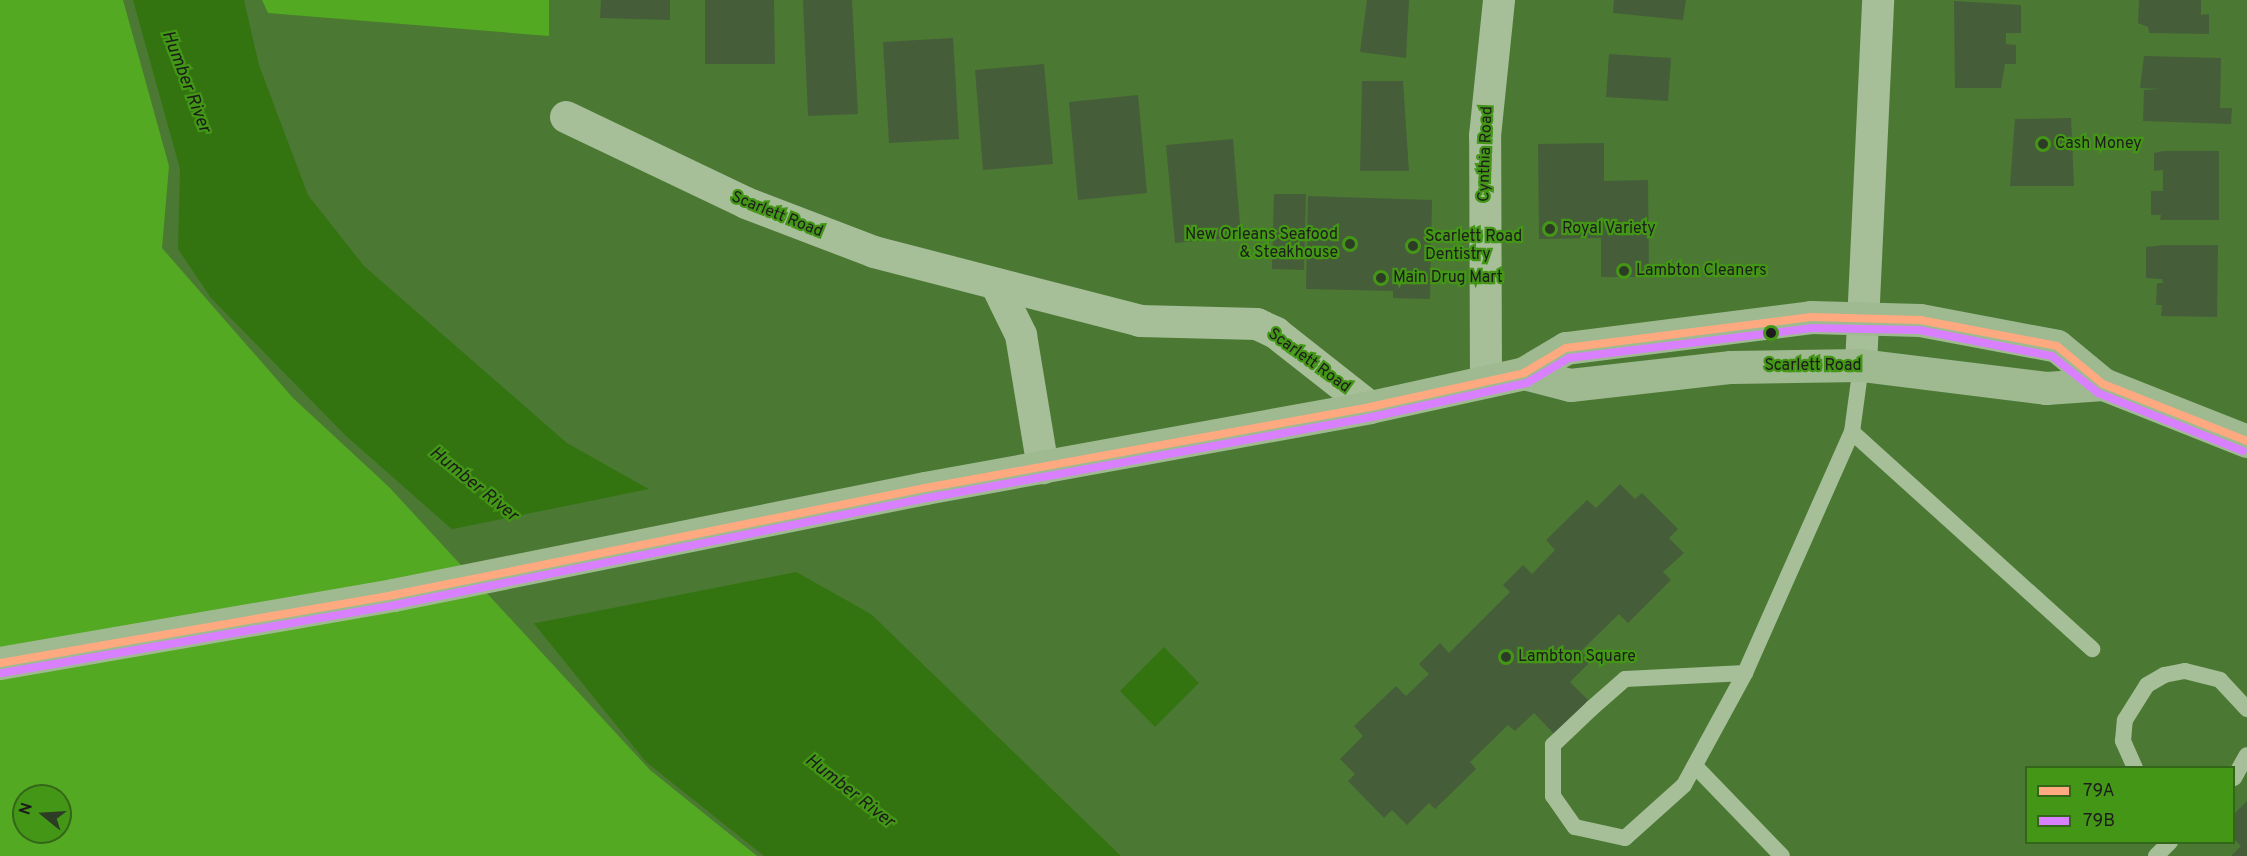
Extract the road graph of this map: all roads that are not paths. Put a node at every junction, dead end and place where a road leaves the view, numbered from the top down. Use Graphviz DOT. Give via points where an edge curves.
graph roads {
  1 [pos="1499,0"];
  2 [pos="1878,0"];
  3 [pos="566,117"];
  4 [pos="997,286"];
  5 [pos="1864,315"];
  6 [pos="1861,365"];
  7 [pos="1524,373"];
  8 [pos="1486,381"];
  9 [pos="2103,384"];
  10 [pos="1370,407"];
  11 [pos="1852,432"];
  12 [pos="2247,441"];
  13 [pos="1043,468"];
  14 [pos="2092,649"];
  15 [pos="0,663"];
  16 [pos="1745,673"];
  17 [pos="2247,709"];
  18 [pos="2247,755"];
  19 [pos="1695,766"];
  20 [pos="2134,766"];
  21 [pos="2235,776"];
  22 [pos="2169,844"];
  23 [pos="1782,856"];
  24 [pos="2156,856"];
  1 -- 8 [label="street, Cynthia Road" via="1485,136"];
  2 -- 5 [label="street"];
  3 -- 4 [label="street, Scarlett Road" via="820,233"];
  4 -- 10 [label="street, Scarlett Road" via="1149,322 1257,324 1276,333"];
  4 -- 13 [label="street" via="1021,335"];
  5 -- 6 [label="street"];
  5 -- 7 [label="main road, Scarlett Road" via="1810,317 1566,348"];
  5 -- 9 [label="main road, Scarlett Road" via="1989,329 2057,346"];
  6 -- 7 [label="main road, Scarlett Road" via="1731,367 1570,385"];
  6 -- 9 [label="main road, Scarlett Road" via="2046,388"];
  6 -- 11 [label="lane"];
  7 -- 8 [label="main road, Scarlett Road"];
  8 -- 10 [label="main road, Scarlett Road"];
  9 -- 12 [label="main road, Scarlett Road"];
  10 -- 13 [label="main road, Scarlett Road"];
  11 -- 14 [label="lane"];
  11 -- 16 [label="lane"];
  13 -- 15 [label="main road, Scarlett Road" via="393,595"];
  16 -- 19 [label="lane"];
  16 -- 19 [label="lane" via="1625,679 1553,745 1553,796 1575,827 1624,838 1684,785"];
  17 -- 20 [label="lane" via="2220,680 2185,671 2164,675 2147,685 2125,720 2122,741"];
  18 -- 21 [label="lane"];
  19 -- 23 [label="lane"];
  22 -- 24 [label="lane"];
}
